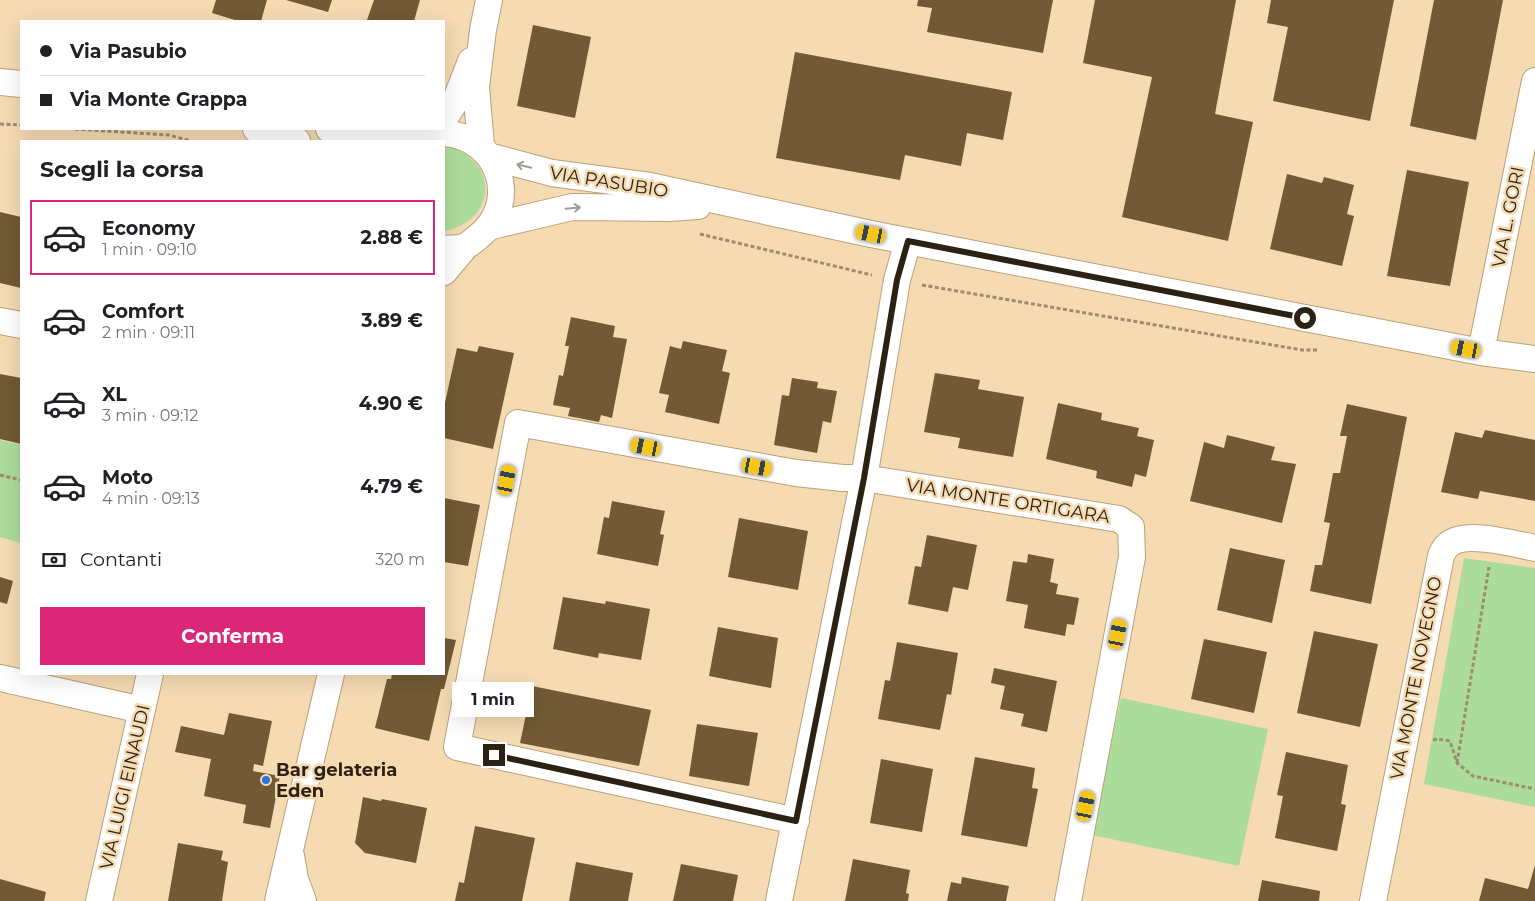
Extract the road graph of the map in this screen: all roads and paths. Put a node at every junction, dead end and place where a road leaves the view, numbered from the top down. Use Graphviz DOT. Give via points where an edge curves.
graph roads {
  1 [pos="489,0"];
  2 [pos="483,30"];
  3 [pos="0,82"];
  4 [pos="1535,82"];
  5 [pos="20,84"];
  6 [pos="445,113"];
  7 [pos="0,124"];
  8 [pos="20,125"];
  9 [pos="90,130"];
  10 [pos="259,130"];
  11 [pos="332,130"];
  12 [pos="428,132"];
  13 [pos="187,140"];
  14 [pos="294,140"];
  15 [pos="368,140"];
  16 [pos="368,140"];
  17 [pos="487,152"];
  18 [pos="726,204"];
  19 [pos="492,226"];
  20 [pos="698,234"];
  21 [pos="908,241"];
  22 [pos="454,248"];
  23 [pos="445,270"];
  24 [pos="897,280"];
  25 [pos="0,321"];
  26 [pos="20,325"];
  27 [pos="1321,350"];
  28 [pos="1481,352"];
  29 [pos="1535,359"];
  30 [pos="0,475"];
  31 [pos="864,478"];
  32 [pos="20,480"];
  33 [pos="1494,541"];
  34 [pos="1535,548"];
  35 [pos="150,675"];
  36 [pos="331,675"];
  37 [pos="0,678"];
  38 [pos="142,710"];
  39 [pos="1535,789"];
  40 [pos="796,821"];
  41 [pos="291,852"];
  42 [pos="99,901"];
  43 [pos="278,901"];
  44 [pos="303,901"];
  45 [pos="779,901"];
  46 [pos="1068,901"];
  47 [pos="1373,901"];
  1 -- 2 [label="street"];
  2 -- 6 [label="street" via="455,102"];
  2 -- 17 [label="street" via="476,87"];
  3 -- 5 [label="street"];
  4 -- 28 [label="street, VIA L. GORI"];
  7 -- 8 [label="path"];
  9 -- 13 [label="path" via="168,135"];
  10 -- 14 [label="street"];
  11 -- 16 [label="street, VIA PASUBIO"];
  12 -- 15 [label="street, VIA PASUBIO"];
  12 -- 17 [label="street, VIA PASUBIO" via="459,134"];
  18 -- 17 [label="street, VIA PASUBIO, one-way" via="650,186 552,173"];
  17 -- 19 [label="street" via="502,192"];
  19 -- 18 [label="street, VIA PASUBIO, one-way" via="572,207 669,208"];
  18 -- 21 [label="street, VIA PASUBIO"];
  19 -- 22 [label="street"];
  20 -- 24 [label="path"];
  21 -- 24 [label="street"];
  21 -- 28 [label="street, VIA PASUBIO"];
  22 -- 23 [label="street"];
  24 -- 27 [label="path" via="1302,350"];
  24 -- 31 [label="street"];
  25 -- 26 [label="street"];
  28 -- 29 [label="street, VIA PASUBIO"];
  30 -- 32 [label="path"];
  31 -- 40 [label="street"];
  31 -- 40 [label="street" via="796,473 518,422 457,747"];
  31 -- 46 [label="street, VIA MONTE ORTIGARA" via="1119,519 1131,527 1132,557"];
  33 -- 34 [label="street, VIA MONTE NOVEGNO"];
  33 -- 39 [label="path" via="1457,764 1473,776"];
  33 -- 47 [label="street, VIA MONTE NOVEGNO" via="1468,537 1456,540 1446,546 1441,556"];
  35 -- 38 [label="street, VIA LUIGI EINAUDI"];
  36 -- 41 [label="street"];
  37 -- 38 [label="street"];
  38 -- 42 [label="street, VIA LUIGI EINAUDI"];
  40 -- 45 [label="street"];
  41 -- 43 [label="street"];
  41 -- 44 [label="street" via="295,879"];
}
